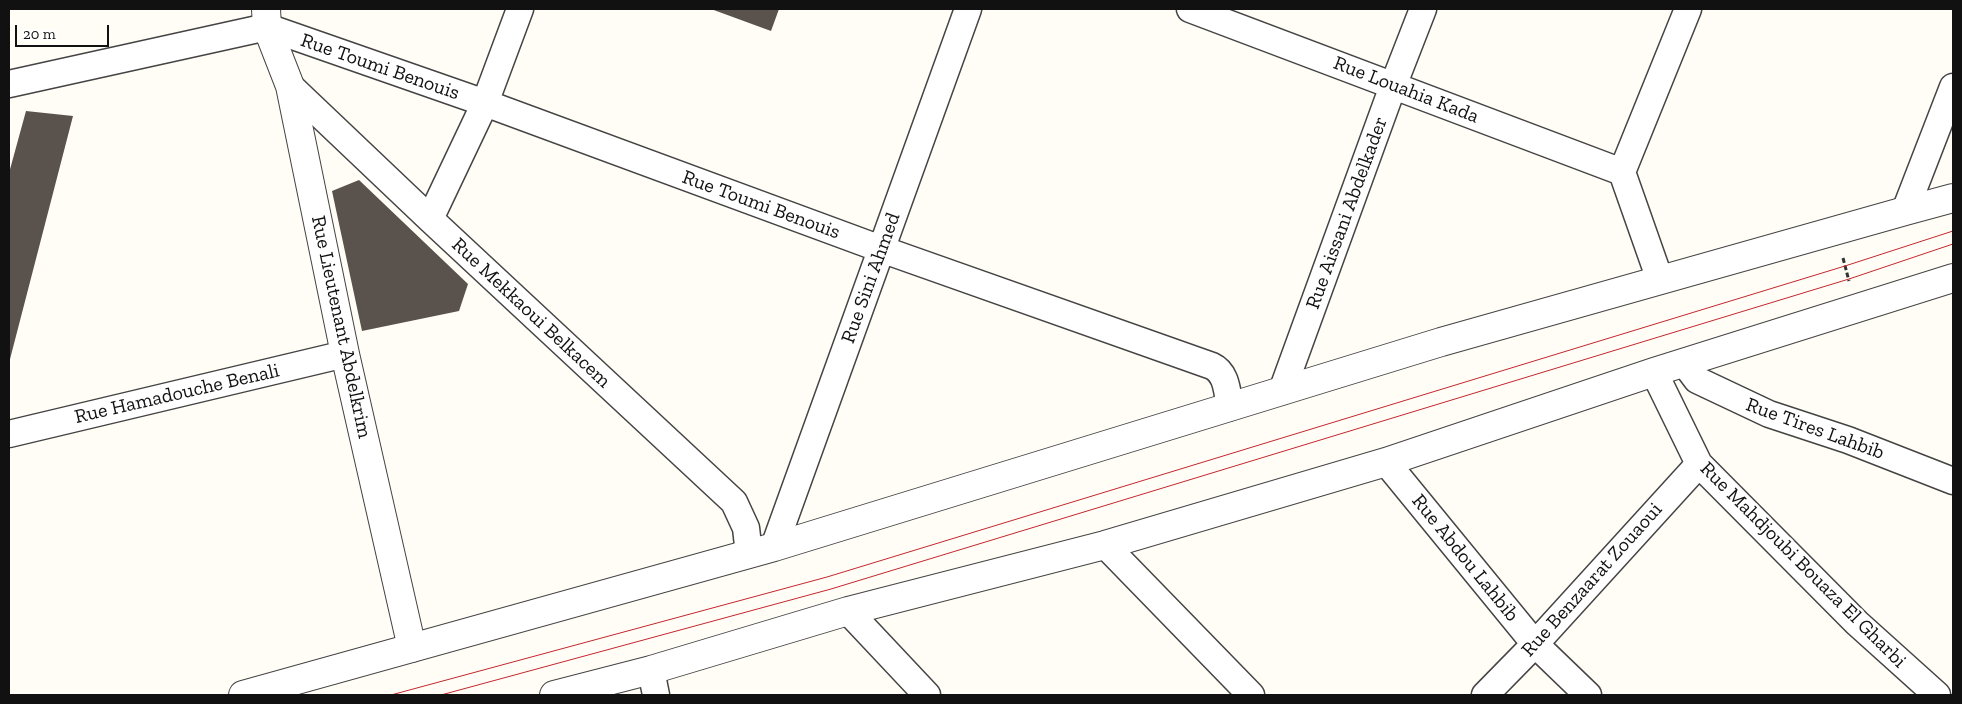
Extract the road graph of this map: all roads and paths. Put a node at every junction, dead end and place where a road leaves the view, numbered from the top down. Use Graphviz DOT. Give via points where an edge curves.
graph roads {
  1 [pos="520,9"];
  2 [pos="968,9"];
  3 [pos="1190,9"];
  4 [pos="1423,9"];
  5 [pos="1688,9"];
  6 [pos="267,18"];
  7 [pos="9,84"];
  8 [pos="290,86"];
  9 [pos="1393,86"];
  10 [pos="1953,87"];
  11 [pos="485,103"];
  12 [pos="1622,172"];
  13 [pos="1953,198"];
  14 [pos="1904,211"];
  15 [pos="430,219"];
  16 [pos="881,250"];
  17 [pos="1840,250"];
  18 [pos="1953,278"];
  19 [pos="1660,280"];
  20 [pos="1850,283"];
  21 [pos="345,354"];
  22 [pos="1684,364"];
  23 [pos="1654,372"];
  24 [pos="1282,391"];
  25 [pos="1230,406"];
  26 [pos="9,434"];
  27 [pos="1386,462"];
  28 [pos="1699,464"];
  29 [pos="1953,481"];
  30 [pos="1105,544"];
  31 [pos="761,550"];
  32 [pos="848,611"];
  33 [pos="1535,644"];
  34 [pos="412,648"];
  35 [pos="654,683"];
  36 [pos="243,695"];
  37 [pos="554,695"];
  38 [pos="927,695"];
  39 [pos="1251,695"];
  40 [pos="1485,695"];
  41 [pos="1588,695"];
  42 [pos="1937,695"];
  1 -- 11 [label="street"];
  2 -- 16 [label="street, Rue Sini Ahmed"];
  3 -- 9 [label="street, Rue Louahia Kada"];
  4 -- 9 [label="street, Rue Aissani Abdelkader"];
  5 -- 12 [label="street"];
  6 -- 7 [label="street"];
  6 -- 8 [label="street, Rue Lieutenant Abdelkrim"];
  6 -- 11 [label="street, Rue Toumi Benouis"];
  8 -- 15 [label="street, Rue Mekkaoui Belkacem"];
  8 -- 21 [label="street, Rue Lieutenant Abdelkrim"];
  9 -- 12 [label="street, Rue Louahia Kada"];
  9 -- 24 [label="street, Rue Aissani Abdelkader"];
  10 -- 14 [label="street"];
  11 -- 15 [label="street"];
  11 -- 16 [label="street, Rue Toumi Benouis"];
  12 -- 19 [label="street"];
  13 -- 14 [label="street"];
  14 -- 19 [label="street"];
  15 -- 31 [label="street, Rue Mekkaoui Belkacem" via="734,502"];
  16 -- 25 [label="street, Rue Toumi Benouis" via="1218,369 1223,376"];
  16 -- 31 [label="street, Rue Sini Ahmed"];
  17 -- 20 [label="path"];
  18 -- 22 [label="street"];
  19 -- 24 [label="street"];
  21 -- 26 [label="street, Rue Hamadouche Benali"];
  21 -- 34 [label="street, Rue Lieutenant Abdelkrim"];
  22 -- 23 [label="street"];
  22 -- 29 [label="street, Rue Tires Lahbib" via="1697,380 1769,414 1848,440"];
  23 -- 27 [label="street"];
  23 -- 28 [label="street, Rue Mahdjoubi Bouaza El Gharbi"];
  24 -- 25 [label="street"];
  25 -- 31 [label="street"];
  27 -- 30 [label="street"];
  27 -- 33 [label="street, Rue Abdou Lahbib"];
  28 -- 33 [label="street, Rue Benzaarat Zouaoui"];
  28 -- 42 [label="street, Rue Mahdjoubi Bouaza El Gharbi" via="1857,623"];
  30 -- 32 [label="street"];
  30 -- 39 [label="street"];
  31 -- 34 [label="street"];
  32 -- 35 [label="street"];
  32 -- 38 [label="street"];
  33 -- 40 [label="street, Rue Benzaarat Zouaoui"];
  33 -- 41 [label="street, Rue Abdou Lahbib"];
  34 -- 36 [label="street"];
  35 -- 37 [label="street"];
}
